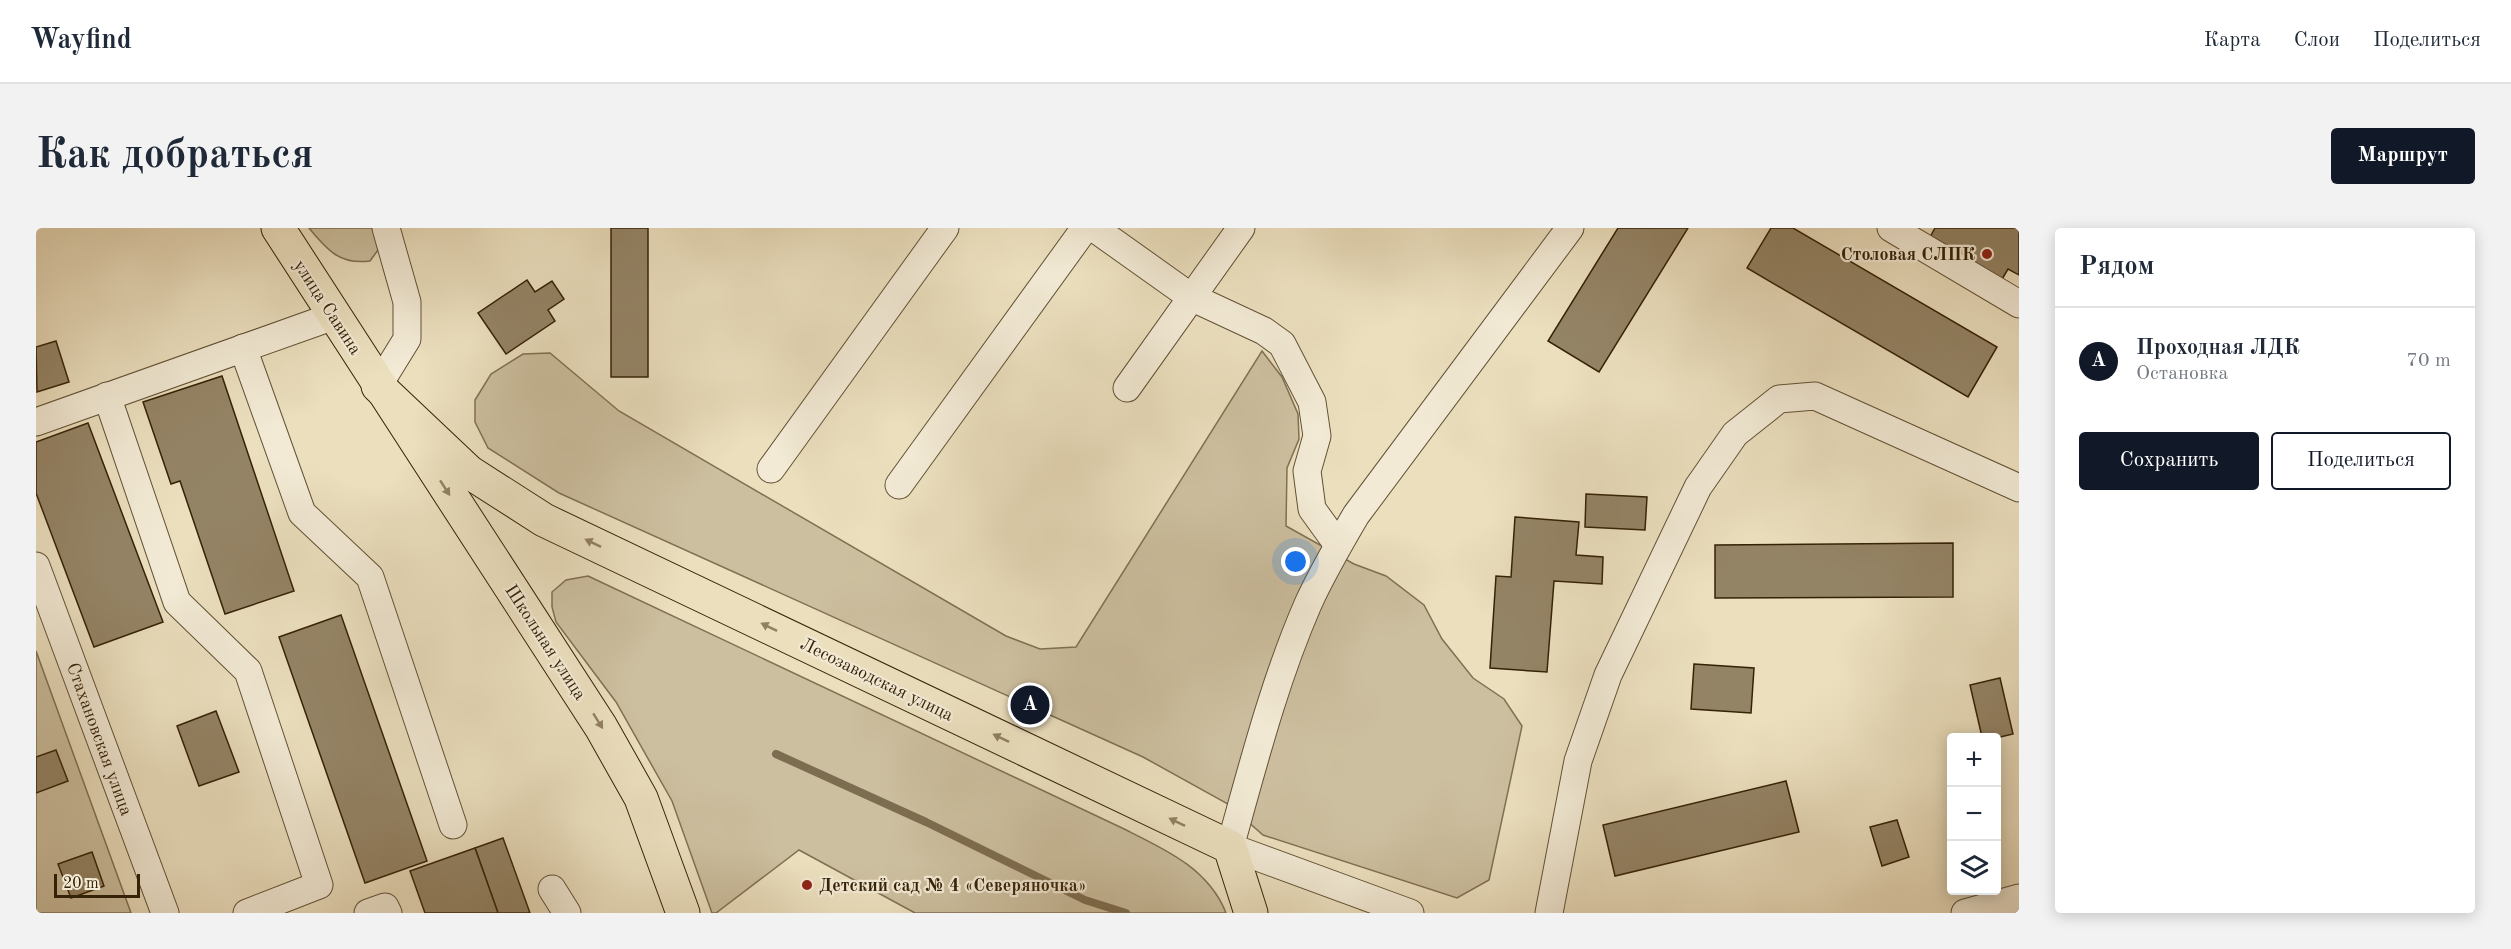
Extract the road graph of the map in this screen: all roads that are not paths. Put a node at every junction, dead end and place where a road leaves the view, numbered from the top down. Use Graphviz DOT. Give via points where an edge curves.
graph roads {
  1 [pos="278,228"];
  2 [pos="386,228"];
  3 [pos="945,228"];
  4 [pos="1085,228"];
  5 [pos="1094,228"];
  6 [pos="1241,228"];
  7 [pos="1570,228"];
  8 [pos="1891,228"];
  9 [pos="1191,297"];
  10 [pos="2019,304"];
  11 [pos="333,316"];
  12 [pos="243,348"];
  13 [pos="378,386"];
  14 [pos="1127,388"];
  15 [pos="107,396"];
  16 [pos="36,422"];
  17 [pos="771,470"];
  18 [pos="899,485"];
  19 [pos="2019,488"];
  20 [pos="1338,545"];
  21 [pos="36,566"];
  22 [pos="453,825"];
  23 [pos="1230,847"];
  24 [pos="552,889"];
  25 [pos="2019,898"];
  26 [pos="165,913"];
  27 [pos="247,913"];
  28 [pos="368,913"];
  29 [pos="388,913"];
  30 [pos="567,913"];
  31 [pos="683,913"];
  32 [pos="1251,913"];
  33 [pos="1410,913"];
  34 [pos="1550,913"];
  35 [pos="1965,913"];
  1 -- 11 [label="main road, улица Савина"];
  2 -- 13 [label="street" via="407,302 407,339"];
  3 -- 17 [label="street"];
  4 -- 18 [label="street"];
  5 -- 9 [label="street"];
  6 -- 9 [label="street"];
  7 -- 20 [label="street" via="1356,515"];
  8 -- 10 [label="street"];
  9 -- 14 [label="street"];
  9 -- 20 [label="street" via="1264,331 1282,344 1312,402 1317,436 1307,471 1311,509"];
  11 -- 12 [label="street"];
  11 -- 13 [label="main road, улица Савина"];
  12 -- 15 [label="street"];
  12 -- 22 [label="street" via="302,513 370,577"];
  23 -- 13 [label="main road, Лесозаводская улица, one-way" via="544,520 469,472"];
  13 -- 31 [label="main road, Школьная улица, one-way" via="602,727 641,798"];
  15 -- 16 [label="street"];
  15 -- 27 [label="street" via="177,602 248,671 319,885"];
  19 -- 34 [label="street" via="1815,396 1779,399 1735,434 1698,487 1608,675 1578,761"];
  20 -- 23 [label="street" via="1283,668"];
  21 -- 26 [label="street, Стахановская улица"];
  23 -- 32 [label="main road"];
  23 -- 33 [label="street, Лесозаводская улица"];
  24 -- 30 [label="street"];
  25 -- 35 [label="street"];
  28 -- 29 [label="street" via="386,907"];
}
